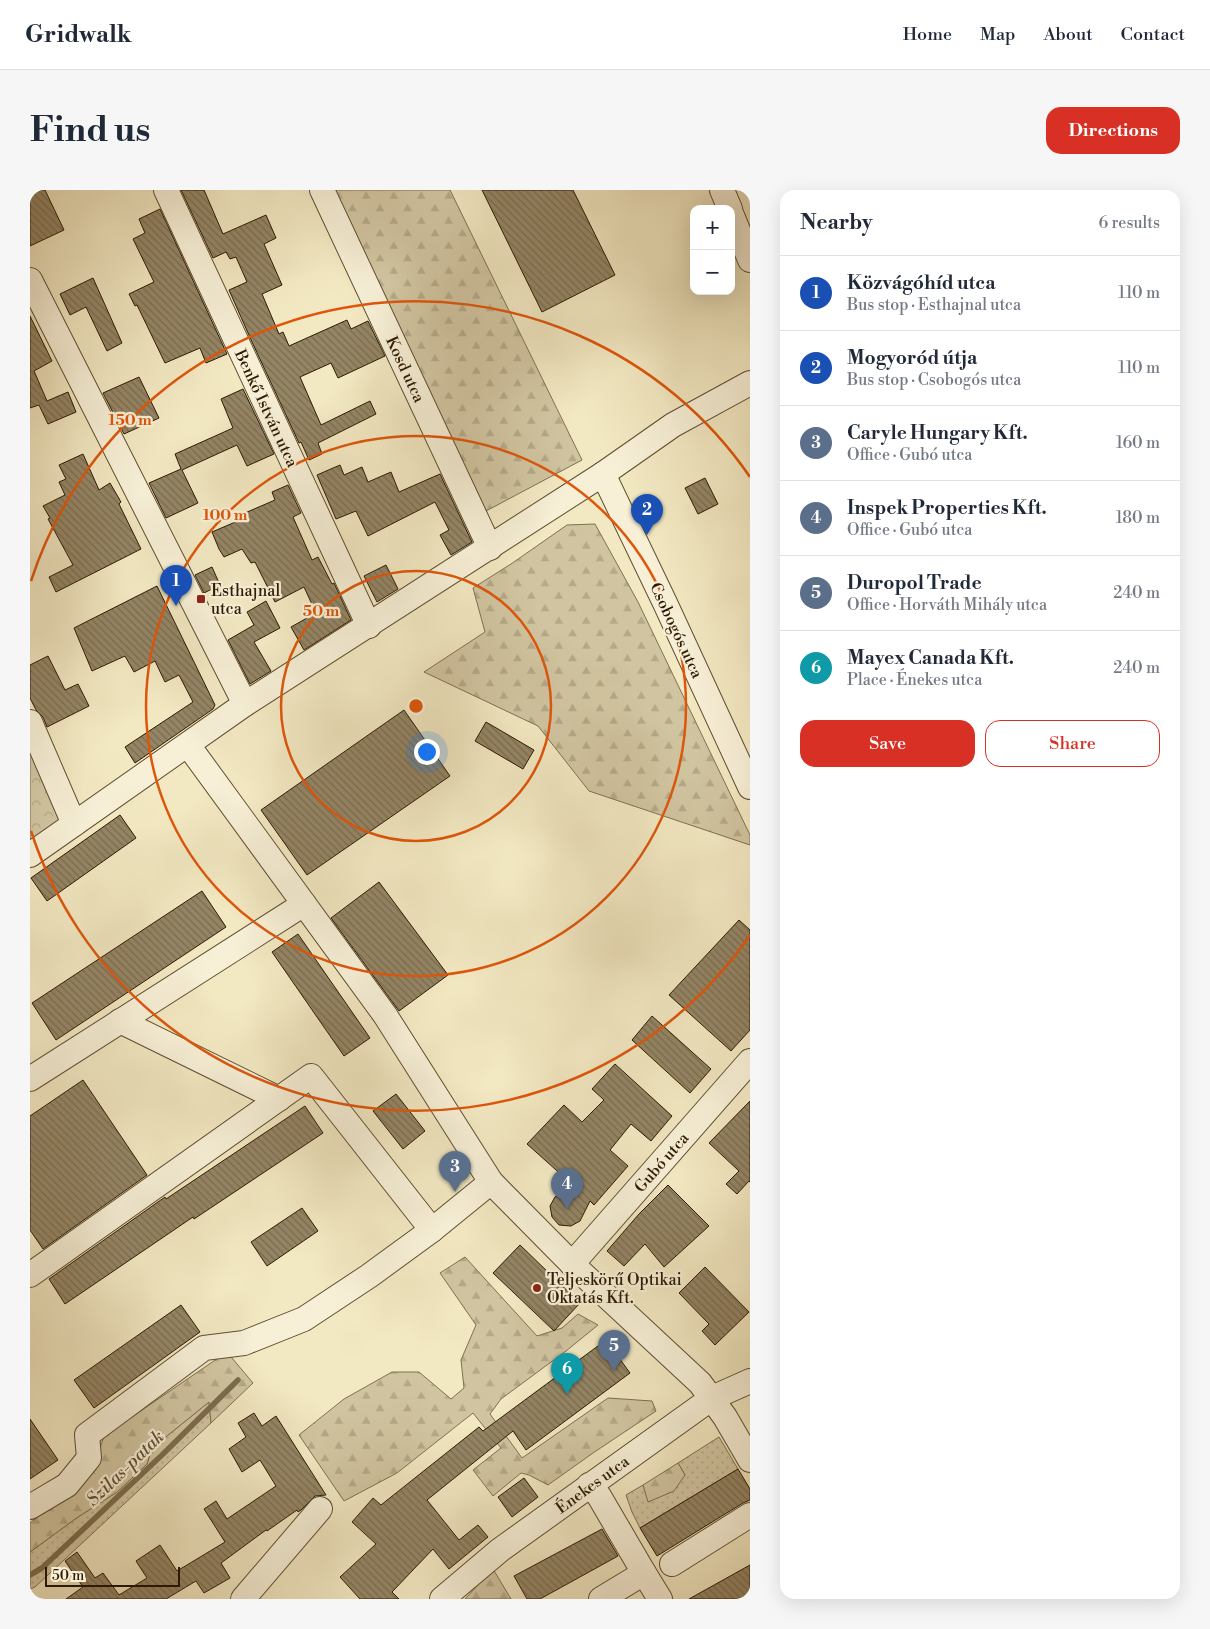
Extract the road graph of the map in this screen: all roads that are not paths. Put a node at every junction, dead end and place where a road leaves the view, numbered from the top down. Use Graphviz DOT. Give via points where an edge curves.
graph roads {
  1 [pos="166,190"];
  2 [pos="322,190"];
  3 [pos="722,190"];
  4 [pos="728,205"];
  5 [pos="735,223"];
  6 [pos="750,260"];
  7 [pos="30,280"];
  8 [pos="750,383"];
  9 [pos="603,474"];
  10 [pos="490,548"];
  11 [pos="369,626"];
  12 [pos="246,704"];
  13 [pos="30,722"];
  14 [pos="188,745"];
  15 [pos="750,787"];
  16 [pos="74,824"];
  17 [pos="30,855"];
  18 [pos="304,904"];
  19 [pos="120,1021"];
  20 [pos="750,1061"];
  21 [pos="30,1079"];
  22 [pos="279,1099"];
  23 [pos="491,1182"];
  24 [pos="432,1230"];
  25 [pos="572,1264"];
  26 [pos="30,1275"];
  27 [pos="750,1381"];
  28 [pos="712,1398"];
  29 [pos="750,1460"];
  30 [pos="589,1486"];
  31 [pos="30,1507"];
  32 [pos="320,1509"];
  33 [pos="750,1515"];
  34 [pos="672,1564"];
  35 [pos="644,1573"];
  36 [pos="243,1599"];
  37 [pos="442,1599"];
  38 [pos="601,1599"];
  39 [pos="660,1599"];
  1 -- 11 [label="street, Benkő István utca"];
  2 -- 10 [label="street, Kosd utca"];
  3 -- 4 [label="street"];
  5 -- 6 [label="street"];
  7 -- 12 [label="street"];
  8 -- 9 [label="street" via="673,425"];
  9 -- 10 [label="street"];
  9 -- 15 [label="street, Csobogós utca"];
  10 -- 11 [label="street"];
  11 -- 12 [label="street"];
  12 -- 14 [label="street"];
  13 -- 16 [label="street"];
  14 -- 16 [label="street"];
  14 -- 18 [label="street"];
  16 -- 17 [label="street"];
  18 -- 19 [label="street"];
  18 -- 23 [label="street" via="384,1015"];
  19 -- 21 [label="street"];
  19 -- 22 [label="street"];
  20 -- 25 [label="street, Gubó utca"];
  22 -- 24 [label="street" via="311,1076"];
  22 -- 26 [label="street"];
  23 -- 24 [label="street"];
  23 -- 25 [label="street"];
  24 -- 31 [label="street" via="304,1319 244,1343 204,1348 87,1435 89,1458 67,1485"];
  25 -- 28 [label="street" via="700,1383"];
  27 -- 28 [label="street, Énekes utca"];
  28 -- 29 [label="street"];
  28 -- 30 [label="street, Énekes utca"];
  30 -- 35 [label="street"];
  30 -- 37 [label="street, Énekes utca" via="500,1550"];
  32 -- 36 [label="street"];
  33 -- 34 [label="street"];
  35 -- 38 [label="street"];
  35 -- 39 [label="street"];
}
